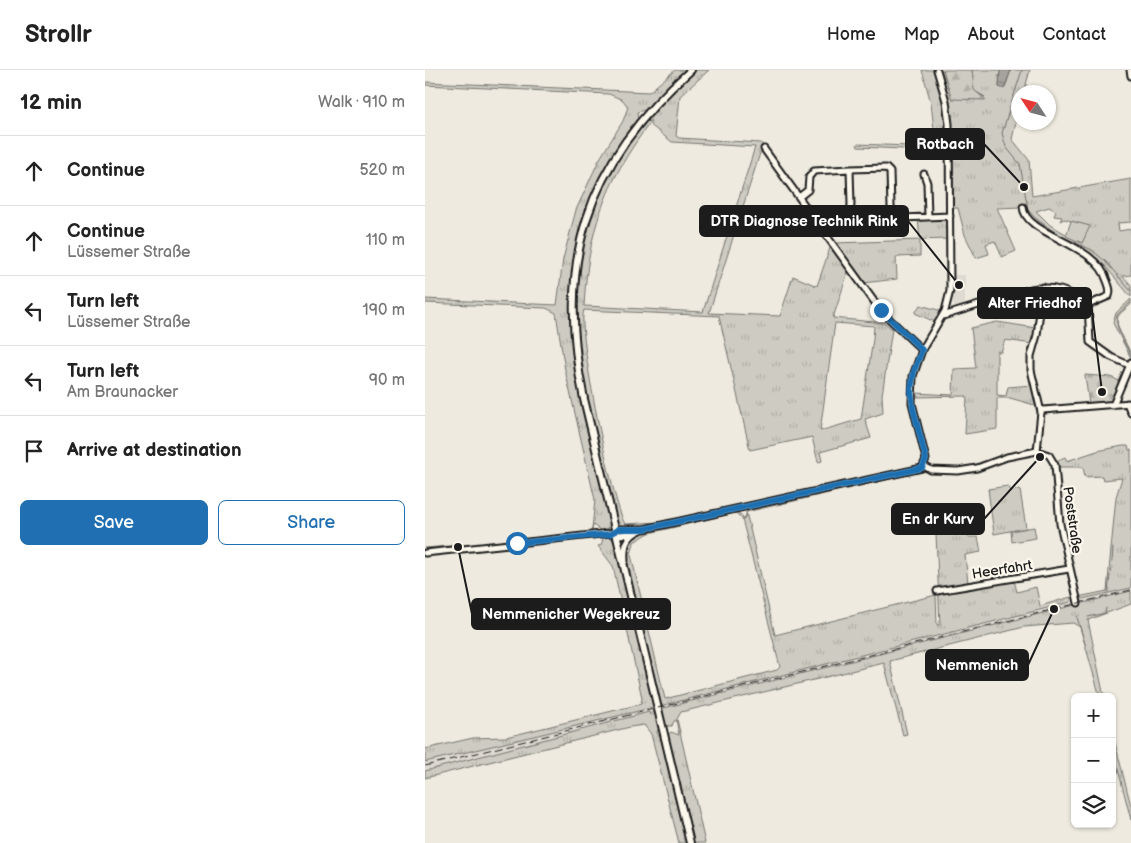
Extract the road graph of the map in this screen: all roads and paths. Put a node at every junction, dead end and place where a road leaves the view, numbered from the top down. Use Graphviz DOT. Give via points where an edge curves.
graph roads {
  1 [pos="691,70"];
  2 [pos="937,70"];
  3 [pos="1130,70"];
  4 [pos="1131,76"];
  5 [pos="764,149"];
  6 [pos="850,169"];
  7 [pos="924,174"];
  8 [pos="799,198"];
  9 [pos="1023,206"];
  10 [pos="849,215"];
  11 [pos="950,216"];
  12 [pos="927,217"];
  13 [pos="1043,287"];
  14 [pos="1088,305"];
  15 [pos="943,316"];
  16 [pos="922,350"];
  17 [pos="1130,363"];
  18 [pos="1129,403"];
  19 [pos="1113,405"];
  20 [pos="1041,412"];
  21 [pos="1131,413"];
  22 [pos="1037,450"];
  23 [pos="924,466"];
  24 [pos="644,529"];
  25 [pos="635,532"];
  26 [pos="616,533"];
  27 [pos="425,552"];
  28 [pos="1069,569"];
  29 [pos="625,570"];
  30 [pos="937,591"];
  31 [pos="1078,603"];
  32 [pos="691,843"];
  1 -- 26 [label="street" via="649,110 617,154 592,204 577,257 572,313 576,360"];
  2 -- 11 [label="street" via="949,124"];
  3 -- 4 [label="street"];
  5 -- 8 [label="street"];
  6 -- 8 [label="street" via="814,171 810,175 808,190"];
  6 -- 10 [label="street"];
  6 -- 12 [label="street" via="888,169 894,215 902,218"];
  7 -- 12 [label="street"];
  8 -- 16 [label="street" via="881,310"];
  9 -- 14 [label="street" via="1026,217 1092,257 1105,272 1111,292 1109,296"];
  11 -- 12 [label="street"];
  11 -- 15 [label="street" via="949,291"];
  13 -- 14 [label="street" via="1062,290"];
  13 -- 15 [label="street"];
  13 -- 20 [label="street" via="1031,356"];
  14 -- 17 [label="street" via="1089,340 1107,354"];
  15 -- 16 [label="street"];
  16 -- 23 [label="street" via="911,390 926,459"];
  17 -- 19 [label="street"];
  18 -- 19 [label="street"];
  18 -- 21 [label="street"];
  19 -- 20 [label="street"];
  20 -- 22 [label="street"];
  22 -- 23 [label="street" via="958,471 931,470"];
  22 -- 28 [label="street, Poststraße" via="1047,454 1055,464 1060,524"];
  23 -- 24 [label="street" via="917,471"];
  24 -- 25 [label="street"];
  24 -- 26 [label="street" via="619,529"];
  25 -- 26 [label="street"];
  25 -- 29 [label="street" via="625,545"];
  26 -- 27 [label="street"];
  26 -- 29 [label="street"];
  28 -- 30 [label="street, Heerfahrt"];
  28 -- 31 [label="street, Poststraße"];
  29 -- 32 [label="street"];
}
